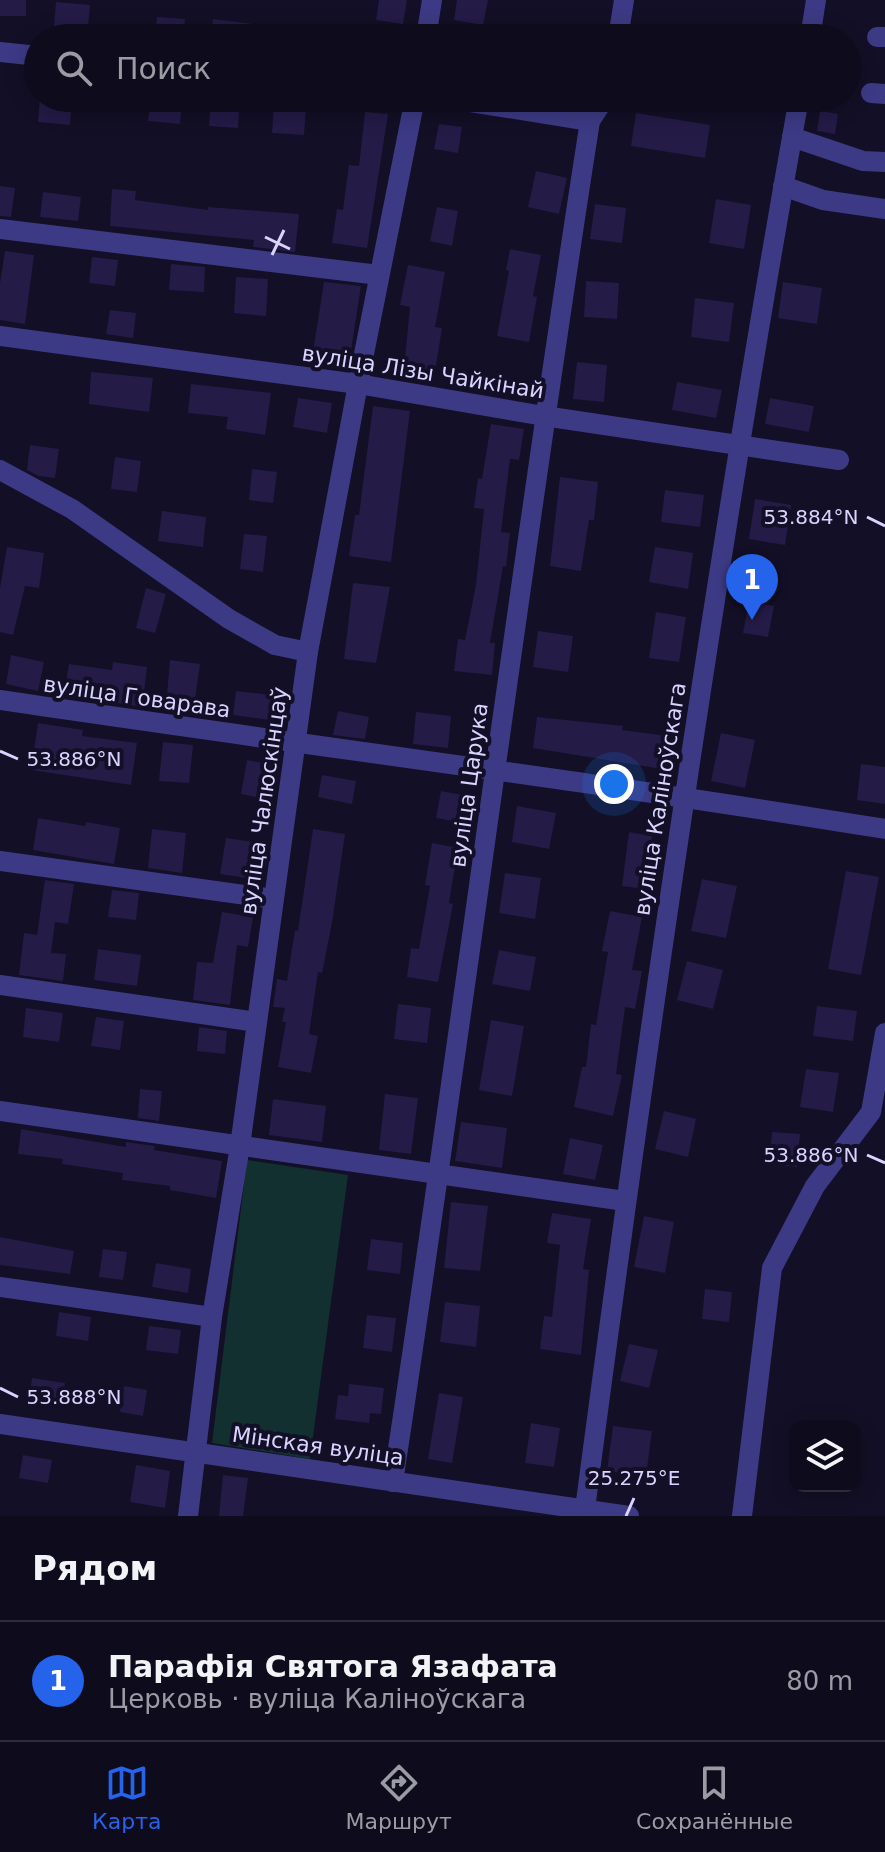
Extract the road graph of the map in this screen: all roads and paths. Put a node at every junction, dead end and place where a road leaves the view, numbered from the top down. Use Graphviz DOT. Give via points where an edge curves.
graph roads {
  1 [pos="432,0"];
  2 [pos="624,0"];
  3 [pos="816,0"];
  4 [pos="428,24"];
  5 [pos="620,24"];
  6 [pos="812,24"];
  7 [pos="0,52"];
  8 [pos="24,55"];
  9 [pos="412,112"];
  10 [pos="533,112"];
  11 [pos="596,112"];
  12 [pos="796,112"];
  13 [pos="590,121"];
  14 [pos="792,137"];
  15 [pos="885,162"];
  16 [pos="783,186"];
  17 [pos="885,209"];
  18 [pos="0,229"];
  19 [pos="379,275"];
  20 [pos="0,336"];
  21 [pos="358,384"];
  22 [pos="544,416"];
  23 [pos="738,444"];
  24 [pos="839,460"];
  25 [pos="0,470"];
  26 [pos="308,652"];
  27 [pos="0,700"];
  28 [pos="296,744"];
  29 [pos="495,771"];
  30 [pos="684,796"];
  31 [pos="885,829"];
  32 [pos="0,861"];
  33 [pos="274,899"];
  34 [pos="0,985"];
  35 [pos="257,1022"];
  36 [pos="885,1033"];
  37 [pos="0,1111"];
  38 [pos="240,1146"];
  39 [pos="440,1174"];
  40 [pos="625,1201"];
  41 [pos="0,1287"];
  42 [pos="212,1317"];
  43 [pos="0,1424"];
  44 [pos="196,1453"];
  45 [pos="393,1482"];
  46 [pos="585,1509"];
  47 [pos="188,1516"];
  48 [pos="629,1516"];
  49 [pos="742,1516"];
  1 -- 4 [label="street"];
  2 -- 5 [label="street"];
  3 -- 6 [label="street"];
  7 -- 8 [label="street"];
  9 -- 19 [label="street, вуліца Чалюскінцаў"];
  10 -- 13 [label="street"];
  11 -- 13 [label="street, вуліца Царука"];
  12 -- 14 [label="street, вуліца Каліноўскага"];
  13 -- 22 [label="street, вуліца Царука"];
  14 -- 15 [label="street" via="863,161"];
  14 -- 16 [label="street, вуліца Каліноўскага"];
  16 -- 17 [label="street" via="823,200"];
  16 -- 23 [label="street, вуліца Каліноўскага"];
  18 -- 19 [label="street"];
  19 -- 21 [label="street, вуліца Чалюскінцаў"];
  20 -- 21 [label="street, вуліца Лізы Чайкінай"];
  21 -- 22 [label="street, вуліца Лізы Чайкінай"];
  21 -- 26 [label="street, вуліца Чалюскінцаў"];
  22 -- 23 [label="street, вуліца Лізы Чайкінай"];
  22 -- 29 [label="street, вуліца Царука"];
  23 -- 24 [label="street, вуліца Лізы Чайкінай"];
  23 -- 30 [label="street, вуліца Каліноўскага"];
  25 -- 26 [label="street" via="72,509 229,619 275,645"];
  26 -- 28 [label="street, вуліца Чалюскінцаў"];
  27 -- 28 [label="street, вуліца Говарава"];
  28 -- 29 [label="street, вуліца Говарава"];
  28 -- 33 [label="street, вуліца Чалюскінцаў"];
  29 -- 30 [label="street, вуліца Говарава"];
  29 -- 39 [label="street, вуліца Царука"];
  30 -- 31 [label="street, вуліца Говарава"];
  30 -- 40 [label="street, вуліца Каліноўскага"];
  32 -- 33 [label="street"];
  33 -- 35 [label="street, вуліца Чалюскінцаў"];
  34 -- 35 [label="street"];
  35 -- 38 [label="street, вуліца Чалюскінцаў"];
  36 -- 49 [label="street" via="871,1112 815,1186 772,1268"];
  37 -- 38 [label="street"];
  38 -- 39 [label="street"];
  38 -- 42 [label="street, вуліца Чалюскінцаў"];
  39 -- 40 [label="street"];
  39 -- 45 [label="street, вуліца Царука"];
  40 -- 46 [label="street, вуліца Каліноўскага"];
  41 -- 42 [label="street"];
  42 -- 44 [label="street, вуліца Чалюскінцаў"];
  43 -- 44 [label="street, Мінская вуліца"];
  44 -- 45 [label="street, Мінская вуліца"];
  44 -- 47 [label="street, вуліца Чалюскінцаў"];
  45 -- 46 [label="street, Мінская вуліца"];
  46 -- 48 [label="street, Мінская вуліца"];
}
